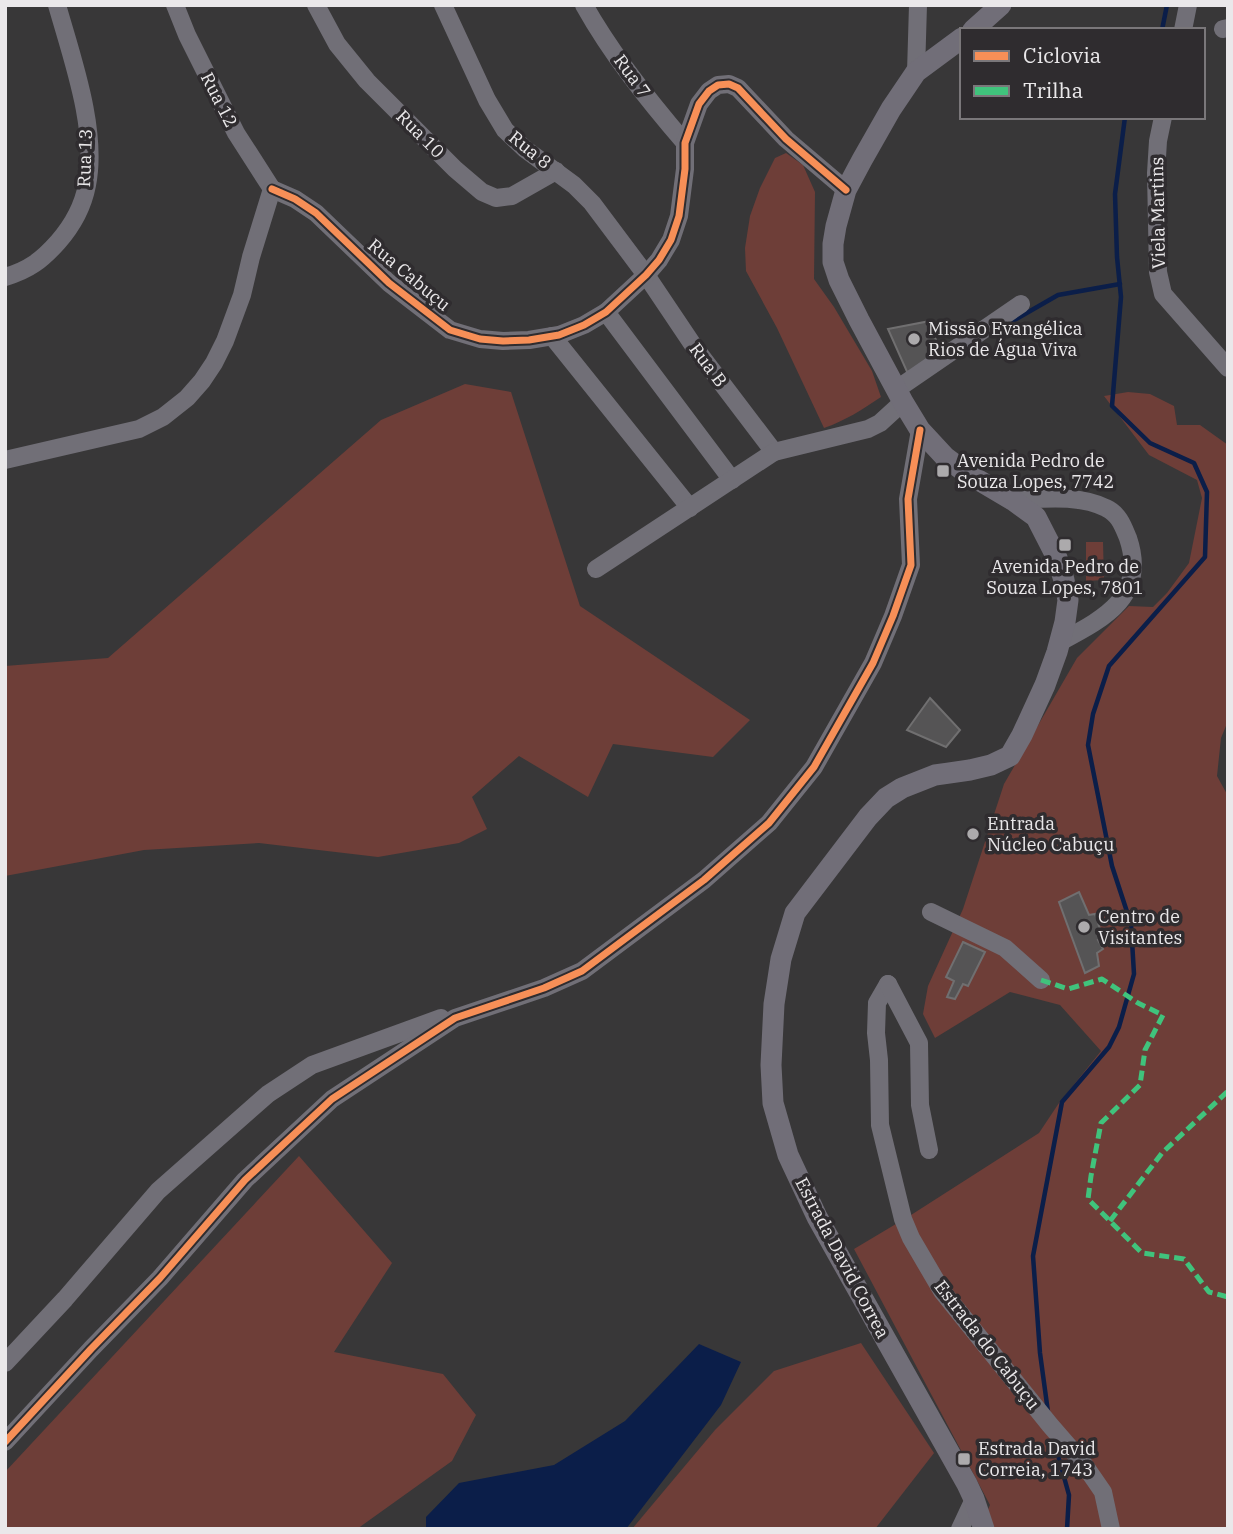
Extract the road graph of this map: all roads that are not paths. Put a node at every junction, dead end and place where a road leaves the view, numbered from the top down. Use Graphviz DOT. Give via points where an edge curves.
graph roads {
  1 [pos="57,5"];
  2 [pos="175,5"];
  3 [pos="316,5"];
  4 [pos="443,5"];
  5 [pos="584,5"];
  6 [pos="918,5"];
  7 [pos="1001,5"];
  8 [pos="1188,5"];
  9 [pos="975,28"];
  10 [pos="1183,28"];
  11 [pos="960,39"];
  12 [pos="916,72"];
  13 [pos="1163,119"];
  14 [pos="685,143"];
  15 [pos="555,170"];
  16 [pos="272,189"];
  17 [pos="846,190"];
  18 [pos="646,275"];
  19 [pos="5,277"];
  20 [pos="1021,304"];
  21 [pos="606,312"];
  22 [pos="552,336"];
  23 [pos="1228,368"];
  24 [pos="900,395"];
  25 [pos="920,430"];
  26 [pos="774,452"];
  27 [pos="5,460"];
  28 [pos="732,480"];
  29 [pos="1011,500"];
  30 [pos="690,508"];
  31 [pos="596,569"];
  32 [pos="1060,642"];
  33 [pos="931,912"];
  34 [pos="1041,980"];
  35 [pos="455,1018"];
  36 [pos="929,1150"];
  37 [pos="5,1363"];
  38 [pos="5,1442"];
  39 [pos="974,1499"];
  40 [pos="960,1529"];
  41 [pos="984,1529"];
  42 [pos="1111,1529"];
  1 -- 19 [label="street, Rua 13" via="88,132 87,184 80,209 51,250 35,265"];
  2 -- 16 [label="street, Rua 12" via="236,133"];
  3 -- 15 [label="street, Rua 10" via="337,44 368,80 482,192 496,198 512,195"];
  4 -- 15 [label="street, Rua 8" via="496,118 514,139"];
  5 -- 14 [label="street, Rua 7" via="626,70"];
  6 -- 12 [label="street"];
  7 -- 9 [label="main road"];
  8 -- 10 [label="street"];
  11 -- 12 [label="main road"];
  12 -- 17 [label="main road"];
  13 -- 23 [label="street, Viela Martins" via="1156,173 1158,272 1163,294"];
  14 -- 17 [label="street, Rua Cabuçu" via="699,104 709,91 729,83"];
  14 -- 18 [label="street, Rua Cabuçu" via="679,216 671,240"];
  15 -- 18 [label="street, Rua 8" via="593,204"];
  16 -- 22 [label="street, Rua Cabuçu" via="316,213 389,284 450,330 503,341"];
  16 -- 27 [label="street" via="225,341 215,363 187,398 139,429"];
  17 -- 24 [label="main road" via="833,262"];
  18 -- 21 [label="street, Rua Cabuçu"];
  18 -- 26 [label="street, Rua B"];
  20 -- 24 [label="street"];
  21 -- 22 [label="street, Rua Cabuçu"];
  21 -- 28 [label="street"];
  22 -- 30 [label="street"];
  24 -- 25 [label="main road"];
  24 -- 26 [label="street" via="880,423 868,429"];
  25 -- 29 [label="main road" via="945,457"];
  25 -- 35 [label="street" via="908,499 911,565 873,663 814,767 760,831 704,880 582,971"];
  26 -- 28 [label="street"];
  28 -- 30 [label="street"];
  29 -- 32 [label="main road" via="1036,517 1057,558 1068,600"];
  29 -- 32 [label="street" via="1071,498 1108,509 1122,522 1130,544 1133,569 1118,604 1104,618"];
  30 -- 31 [label="street"];
  32 -- 39 [label="main road, Estrada David Correa" via="1045,685 1010,756 970,771 915,782 886,798 868,817 795,913 774,1004 773,1103 788,1155 817,1217"];
  33 -- 34 [label="street" via="1005,948"];
  35 -- 37 [label="street" via="442,1018 312,1065 268,1094 158,1191"];
  35 -- 38 [label="street" via="332,1099 245,1180 160,1279"];
  36 -- 42 [label="street, Estrada do Cabuçu" via="920,1105 919,1043 888,984 877,1003 880,1125 903,1219 942,1291 1103,1492"];
  39 -- 40 [label="street"];
  39 -- 41 [label="main road, Estrada David Correa"];
}
